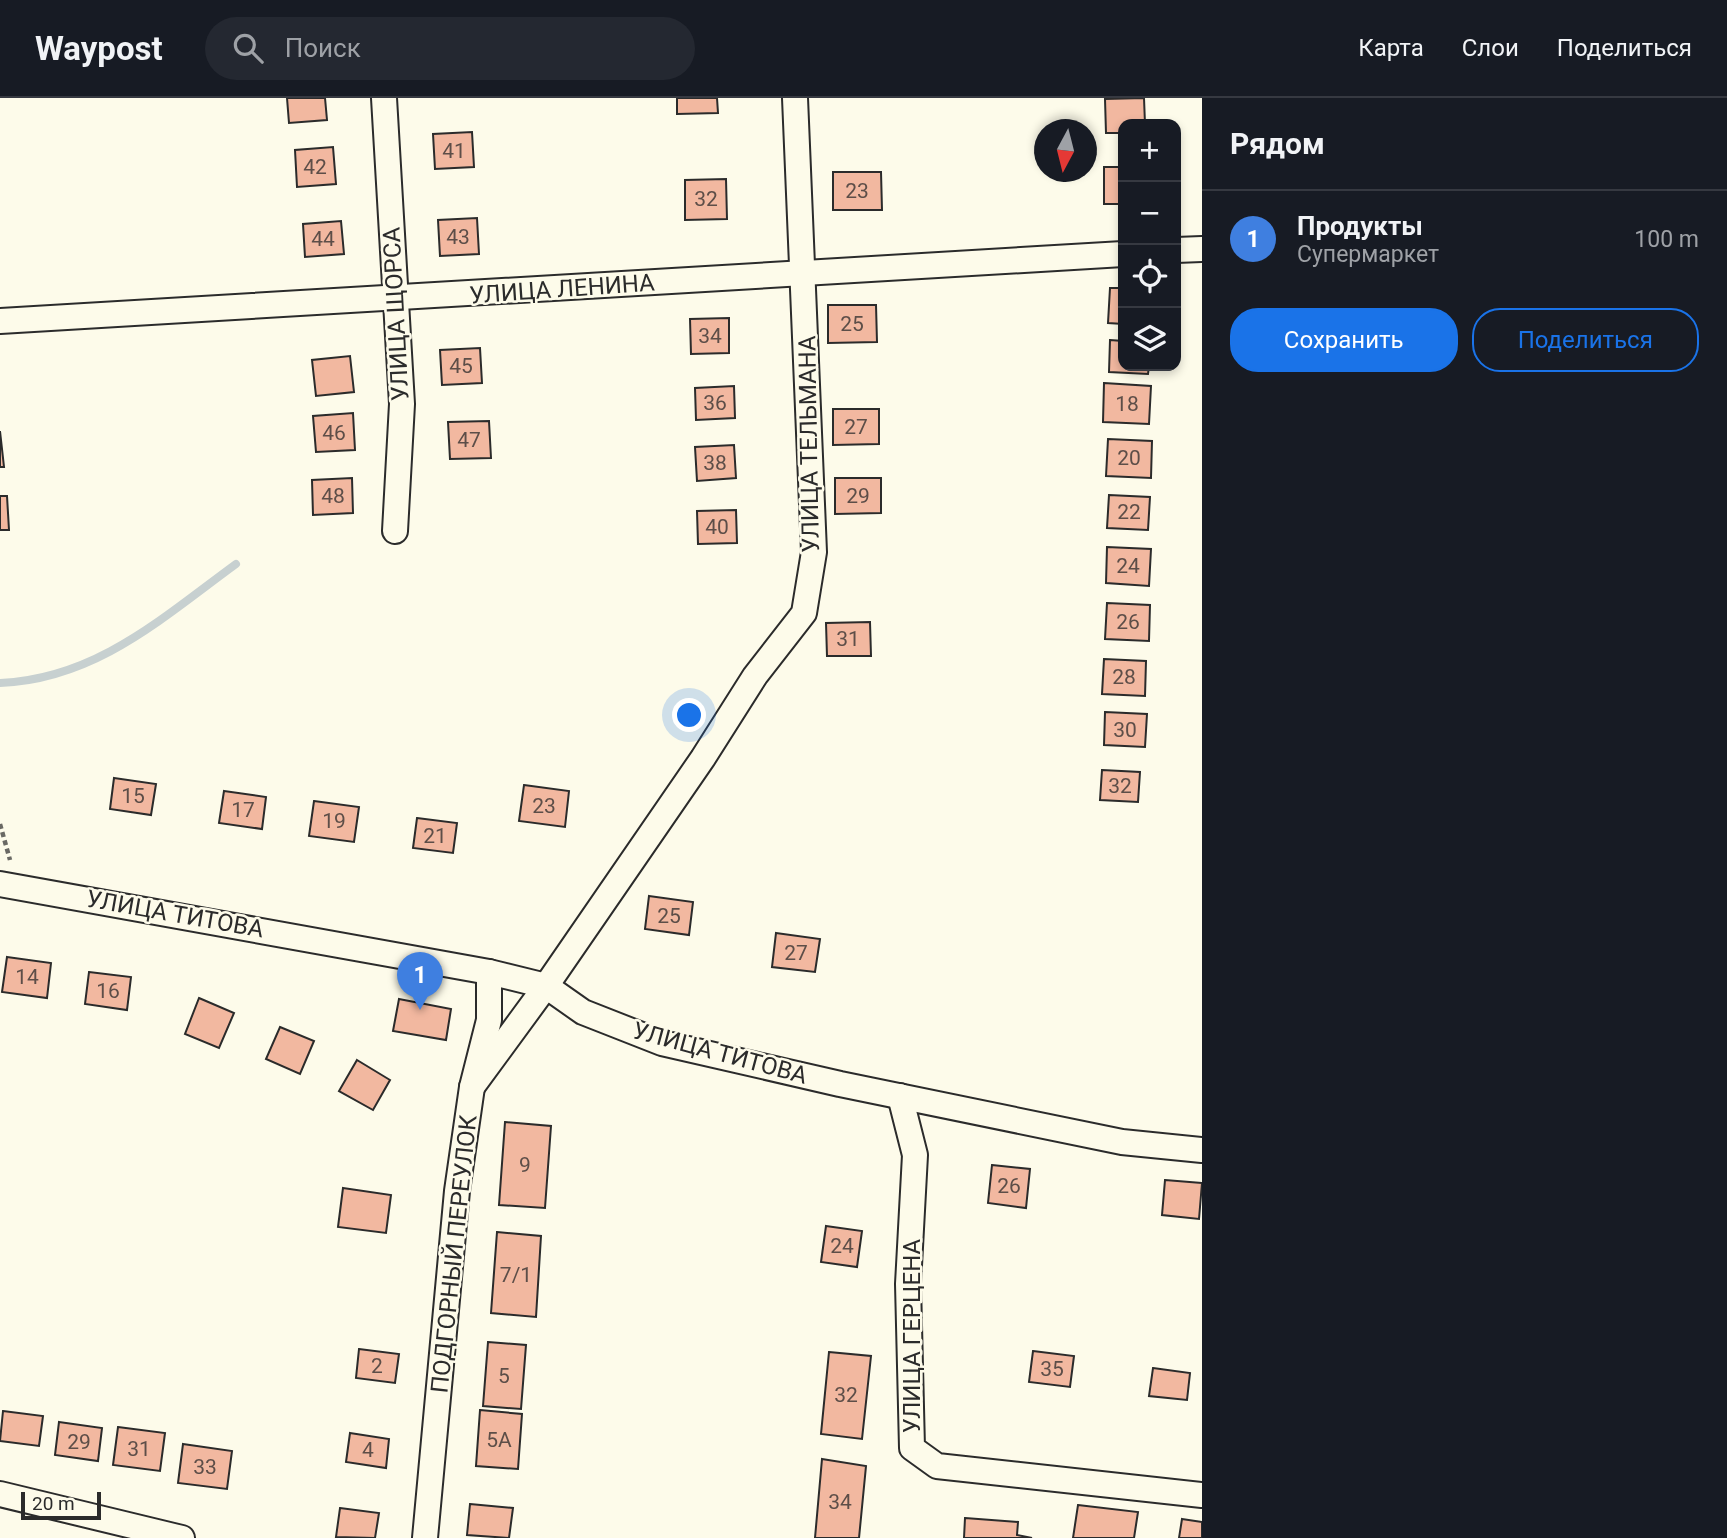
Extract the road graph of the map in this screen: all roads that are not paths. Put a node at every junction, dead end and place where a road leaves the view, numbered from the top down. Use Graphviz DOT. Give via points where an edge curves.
graph roads {
  1 [pos="384,98"];
  2 [pos="795,98"];
  3 [pos="1202,249"];
  4 [pos="1181,250"];
  5 [pos="1118,254"];
  6 [pos="804,274"];
  7 [pos="397,300"];
  8 [pos="0,321"];
  9 [pos="395,531"];
  10 [pos="8,885"];
  11 [pos="489,972"];
  12 [pos="546,986"];
  13 [pos="472,1087"];
  14 [pos="900,1096"];
  15 [pos="1202,1150"];
  16 [pos="0,1494"];
  17 [pos="1202,1495"];
  18 [pos="182,1538"];
  19 [pos="425,1538"];
  1 -- 7 [label="street, УЛИЦА ЩОРСА"];
  2 -- 6 [label="street, УЛИЦА ТЕЛЬМАНА"];
  3 -- 4 [label="street"];
  5 -- 6 [label="street, УЛИЦА ЛЕНИНА"];
  6 -- 7 [label="street, УЛИЦА ЛЕНИНА"];
  6 -- 12 [label="street, УЛИЦА ТЕЛЬМАНА" via="814,552 804,612 755,676"];
  7 -- 8 [label="street, УЛИЦА ЛЕНИНА"];
  7 -- 9 [label="street, УЛИЦА ЩОРСА" via="402,404"];
  10 -- 11 [label="street, УЛИЦА ТИТОВА"];
  11 -- 12 [label="street, УЛИЦА ТИТОВА"];
  11 -- 13 [label="street, ПОДГОРНЫЙ ПЕРЕУЛОК" via="489,1020"];
  12 -- 13 [label="street, УЛИЦА ТЕЛЬМАНА"];
  12 -- 14 [label="street, УЛИЦА ТИТОВА" via="583,1012 663,1044"];
  13 -- 19 [label="street, ПОДГОРНЫЙ ПЕРЕУЛОК" via="457,1191"];
  14 -- 15 [label="street, УЛИЦА ТИТОВА" via="1122,1142"];
  14 -- 17 [label="street, УЛИЦА ГЕРЦЕНА" via="915,1155 908,1284 912,1448 937,1466"];
  16 -- 18 [label="street"];
}
